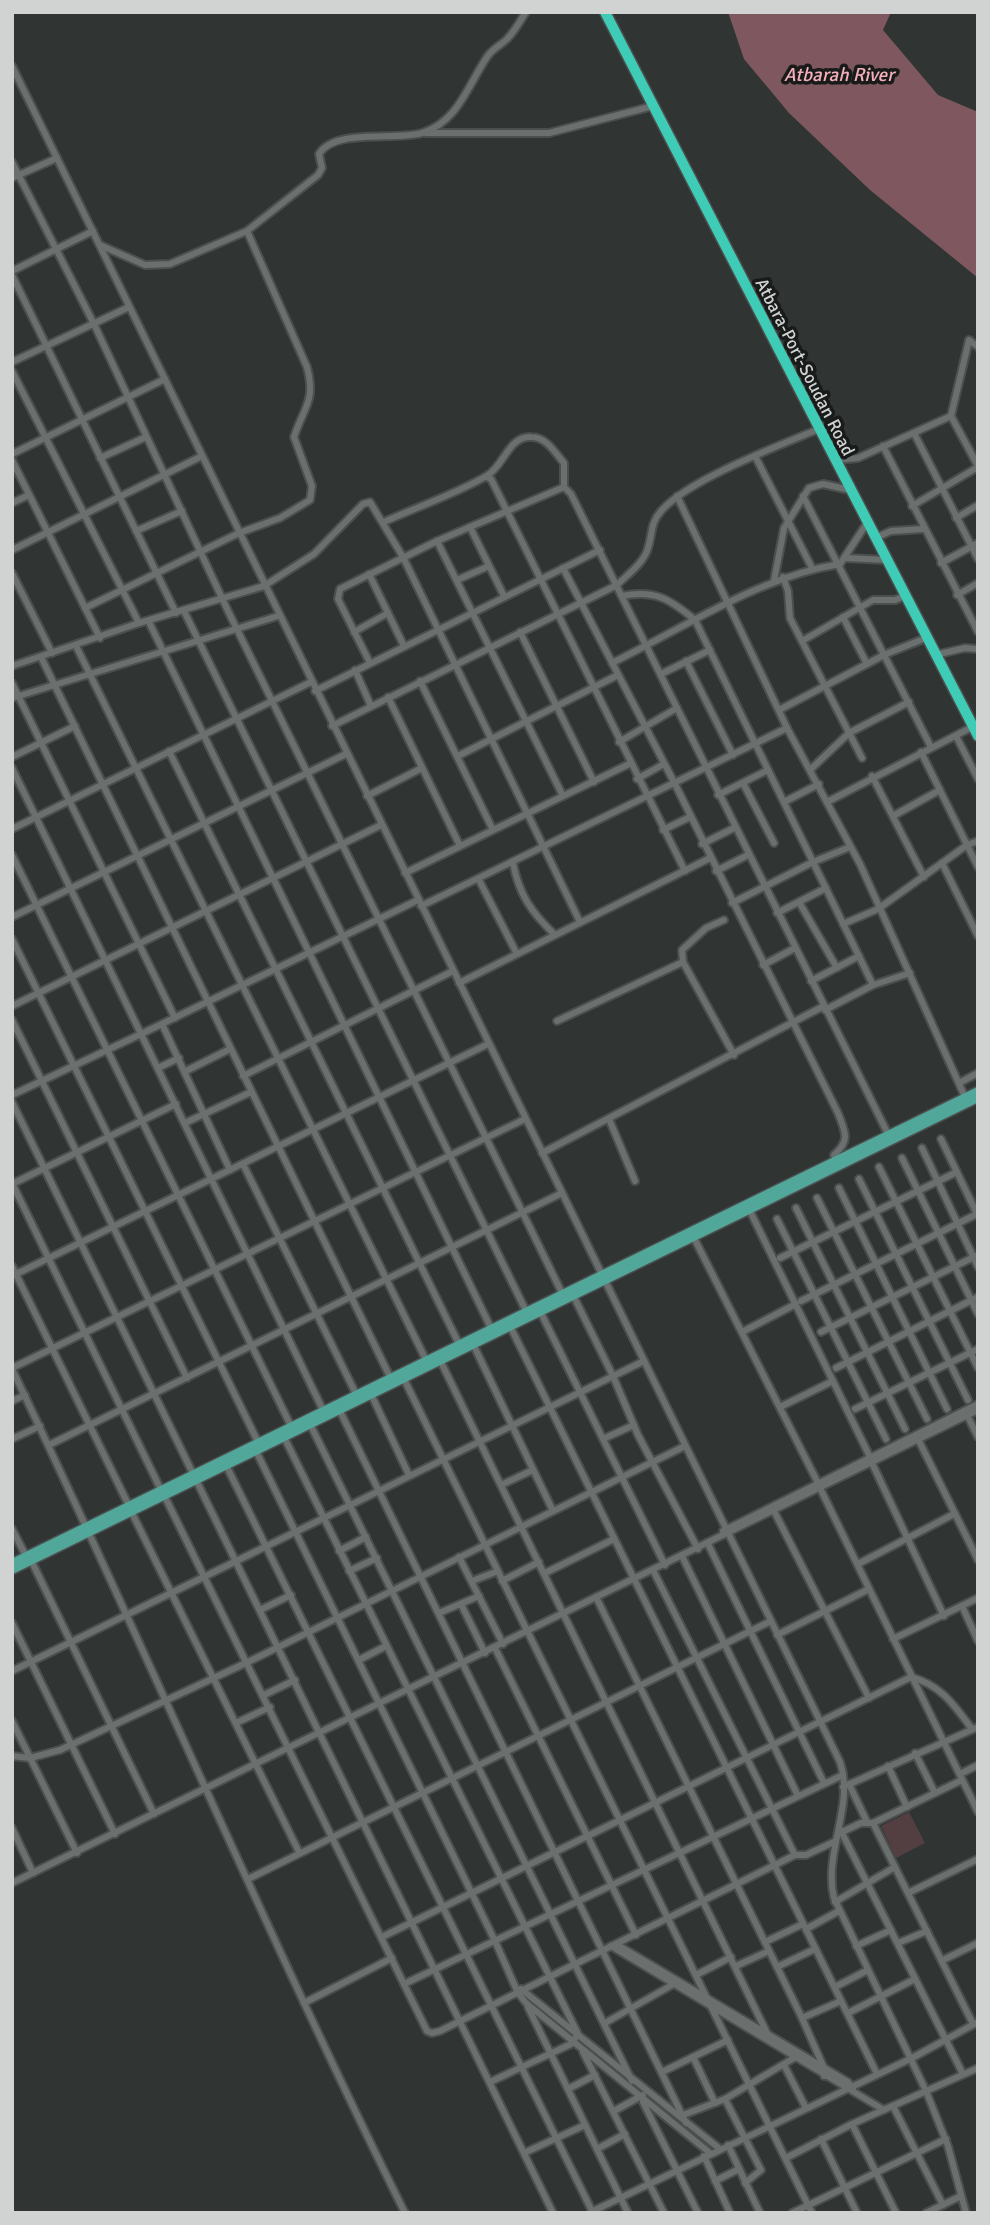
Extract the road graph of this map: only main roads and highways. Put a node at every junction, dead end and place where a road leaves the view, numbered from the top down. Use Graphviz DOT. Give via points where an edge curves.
graph roads {
  1 [pos="605,12"];
  2 [pos="976,729"];
  3 [pos="978,1091"];
  4 [pos="978,1098"];
  5 [pos="837,1163"];
  6 [pos="602,1277"];
  7 [pos="402,1375"];
  8 [pos="392,1380"];
  9 [pos="257,1446"];
  10 [pos="194,1477"];
  11 [pos="29,1558"];
  12 [pos="12,1563"];
  13 [pos="12,1570"];
  1 -- 2 [label="highway, Atbara-Port-Soudan Road"];
  3 -- 5 [label="main road"];
  4 -- 5 [label="main road"];
  5 -- 6 [label="main road"];
  5 -- 6 [label="main road"];
  6 -- 7 [label="main road" via="510,1326"];
  6 -- 7 [label="main road"];
  7 -- 8 [label="main road"];
  8 -- 9 [label="main road"];
  8 -- 9 [label="main road" via="284,1437"];
  9 -- 10 [label="main road"];
  9 -- 10 [label="main road"];
  10 -- 11 [label="main road"];
  11 -- 12 [label="main road"];
  11 -- 13 [label="main road"];
}
